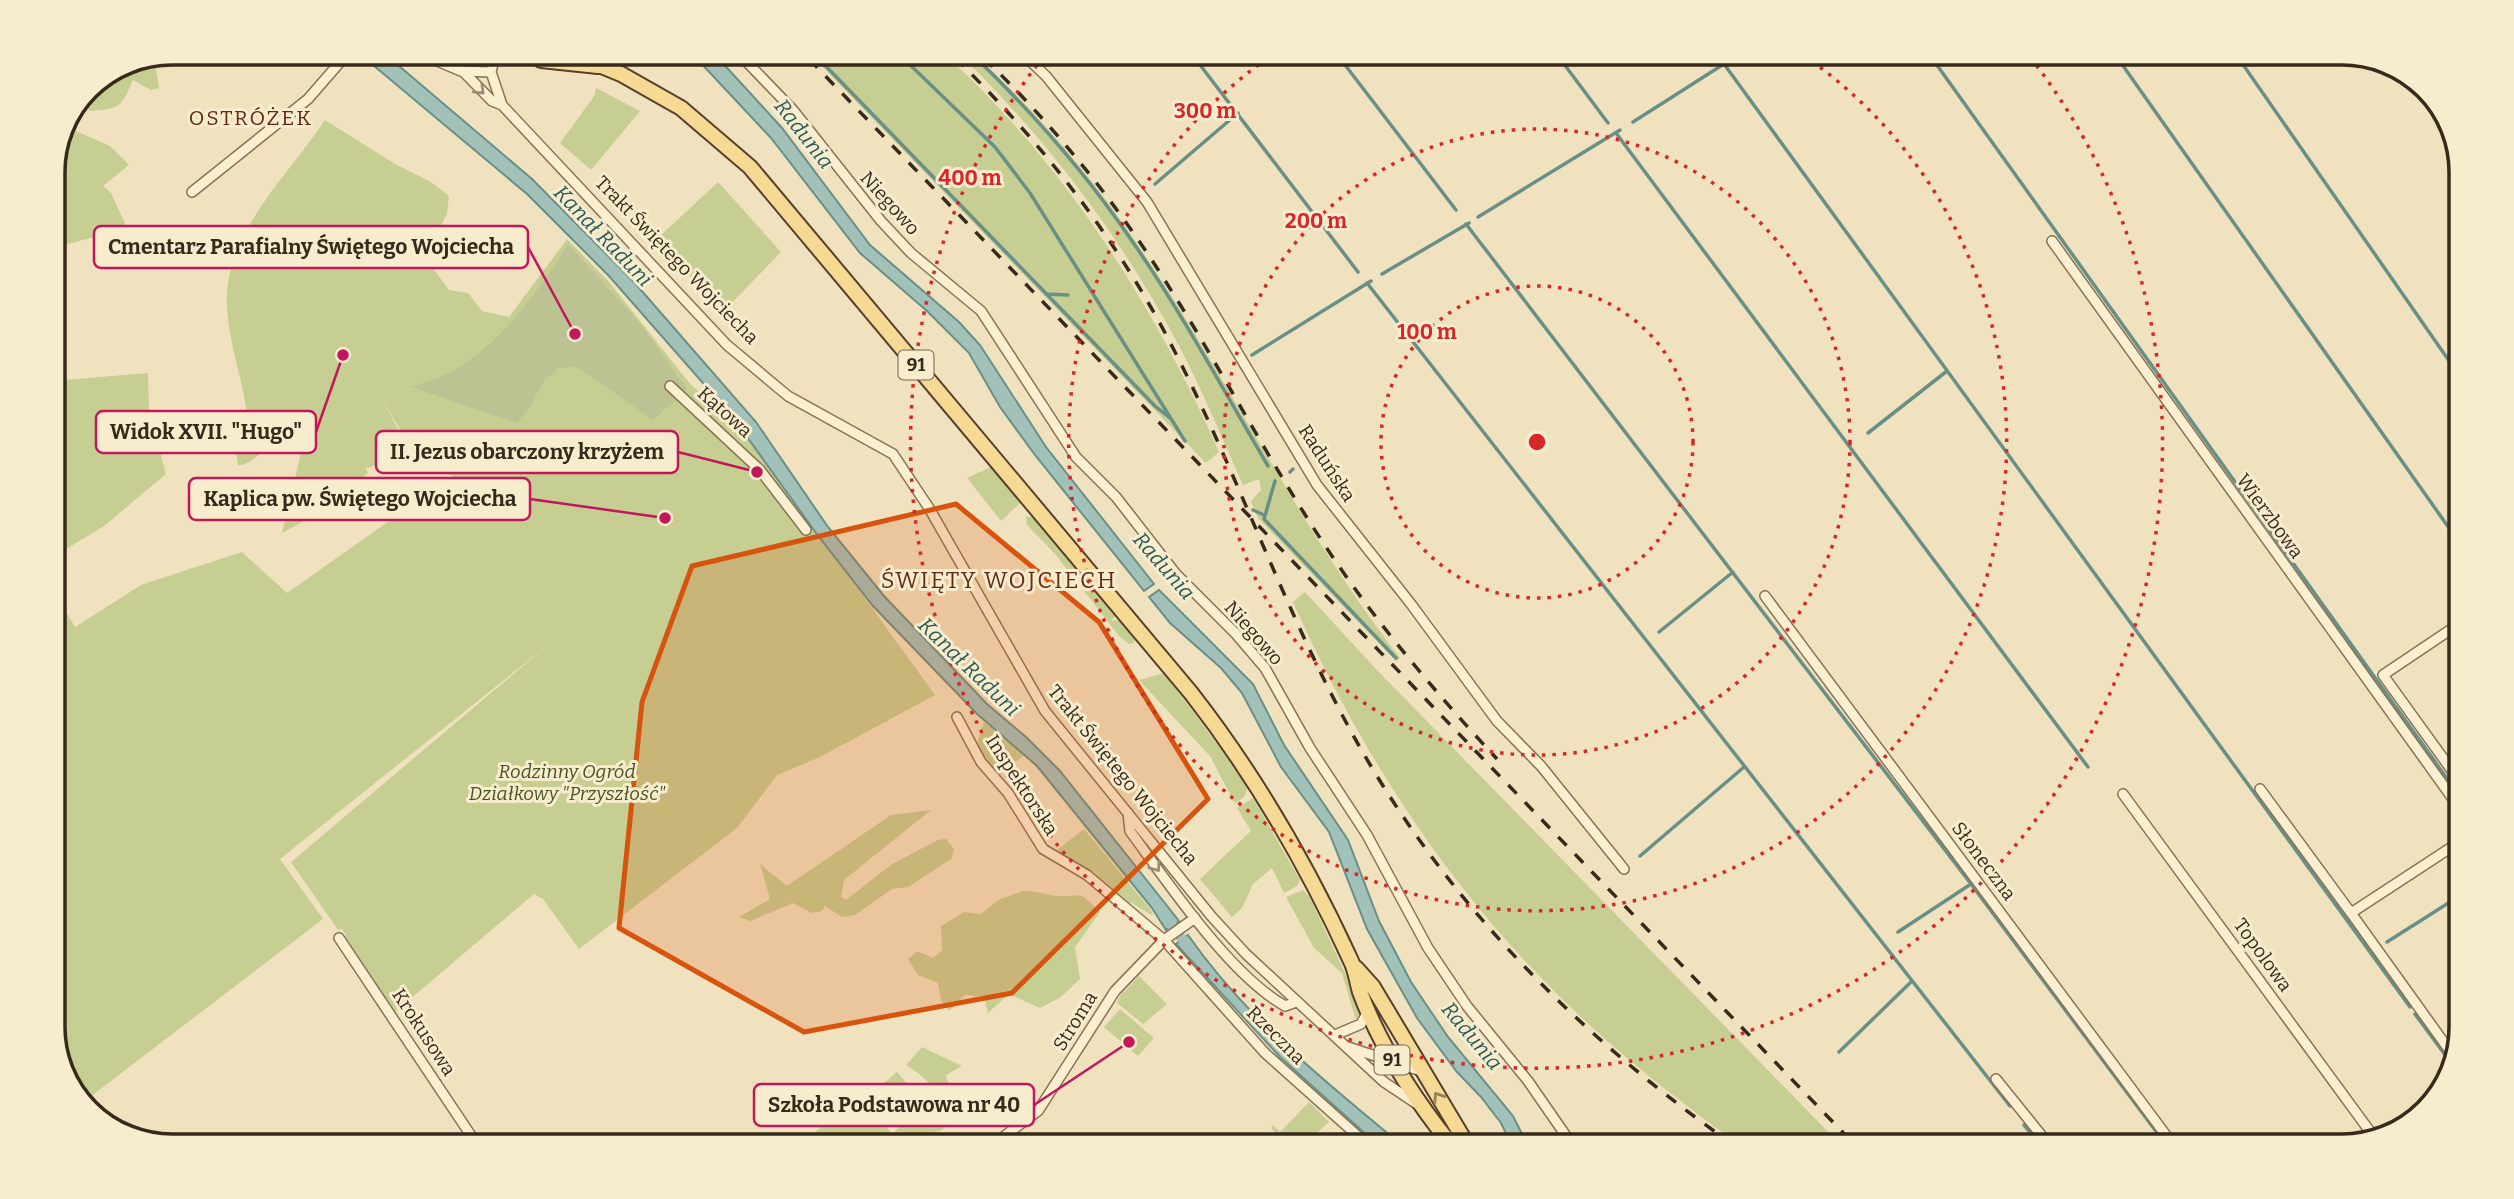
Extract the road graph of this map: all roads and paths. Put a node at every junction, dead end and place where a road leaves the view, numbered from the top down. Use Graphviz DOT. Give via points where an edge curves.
graph roads {
  1 [pos="338,65"];
  2 [pos="447,65"];
  3 [pos="456,65"];
  4 [pos="493,65"];
  5 [pos="598,65"];
  6 [pos="750,65"];
  7 [pos="1034,65"];
  8 [pos="461,71"];
  9 [pos="491,72"];
  10 [pos="502,105"];
  11 [pos="192,192"];
  12 [pos="2052,241"];
  13 [pos="670,386"];
  14 [pos="806,530"];
  15 [pos="1765,596"];
  16 [pos="2449,631"];
  17 [pos="957,717"];
  18 [pos="2449,766"];
  19 [pos="2260,789"];
  20 [pos="2449,793"];
  21 [pos="2123,794"];
  22 [pos="1128,813"];
  23 [pos="2449,849"];
  24 [pos="1624,869"];
  25 [pos="2351,913"];
  26 [pos="1195,918"];
  27 [pos="339,938"];
  28 [pos="1166,939"];
  29 [pos="1353,964"];
  30 [pos="1296,1002"];
  31 [pos="1369,1010"];
  32 [pos="1335,1035"];
  33 [pos="1348,1047"];
  34 [pos="2447,1047"];
  35 [pos="1393,1061"];
  36 [pos="1421,1071"];
  37 [pos="1996,1079"];
  38 [pos="1421,1107"];
  39 [pos="2370,1131"];
  40 [pos="470,1134"];
  41 [pos="1007,1134"];
  42 [pos="1356,1134"];
  43 [pos="1442,1134"];
  44 [pos="1460,1134"];
  45 [pos="1565,1134"];
  46 [pos="2040,1134"];
  47 [pos="2165,1134"];
  1 -- 11 [label="street" via="308,99"];
  2 -- 8 [label="street, Trakt Świętego Wojciecha"];
  3 -- 8 [label="street, Trakt Świętego Wojciecha"];
  4 -- 9 [label="street"];
  5 -- 29 [label="main road, Trakt Świętego Wojciecha / 91" via="681,108 750,167 1090,570 1192,693 1243,764"];
  6 -- 45 [label="street, Niegowo" via="793,110 888,229 986,317 1076,457 1116,497 1176,574 1265,668 1367,835 1428,948"];
  7 -- 24 [label="street, Raduńska" via="1147,202 1317,485 1497,721 1541,766"];
  8 -- 9 [label="street, Trakt Świętego Wojciecha"];
  8 -- 10 [label="street, Trakt Świętego Wojciecha, one-way"];
  9 -- 10 [label="street, Trakt Świętego Wojciecha"];
  10 -- 22 [label="street, Trakt Świętego Wojciecha" via="727,345 788,396 893,454 929,508 1035,697"];
  12 -- 20 [label="street, Wierzbowa"];
  13 -- 14 [label="street, Kątowa" via="760,470"];
  15 -- 47 [label="street, Słoneczna"];
  16 -- 18 [label="street" via="2384,675"];
  17 -- 28 [label="street, Inspektorska" via="981,762 1008,793 1042,849 1087,876"];
  19 -- 25 [label="street"];
  21 -- 39 [label="street, Topolowa"];
  22 -- 26 [label="street, one-way" via="1130,831"];
  22 -- 30 [label="street, Trakt Świętego Wojciecha" via="1212,917"];
  23 -- 25 [label="street"];
  25 -- 34 [label="street"];
  26 -- 28 [label="street, Stroma"];
  26 -- 30 [label="street" via="1270,998 1285,1006"];
  27 -- 40 [label="street, Krokusowa"];
  28 -- 41 [label="street, Stroma" via="1108,999 1038,1111"];
  28 -- 42 [label="street, Rzeczna" via="1265,1053"];
  29 -- 31 [label="main road, Trakt Świętego Wojciecha / 91"];
  29 -- 36 [label="main road, Trakt Świętego Wojciecha / 91" via="1373,987"];
  30 -- 32 [label="street, Trakt Świętego Wojciecha"];
  31 -- 32 [label="street" via="1361,1024"];
  31 -- 35 [label="main road, Trakt Świętego Wojciecha / 91"];
  32 -- 33 [label="street, Trakt Świętego Wojciecha"];
  33 -- 35 [label="street, Trakt Świętego Wojciecha"];
  33 -- 38 [label="street, Trakt Świętego Wojciecha" via="1384,1082"];
  35 -- 36 [label="street, Trakt Świętego Wojciecha"];
  35 -- 38 [label="main road, Trakt Świętego Wojciecha / 91"];
  44 -- 36 [label="main road, Trakt Świętego Wojciecha / 91, one-way"];
  37 -- 46 [label="street"];
  38 -- 43 [label="main road, Trakt Świętego Wojciecha / 91"];
}
